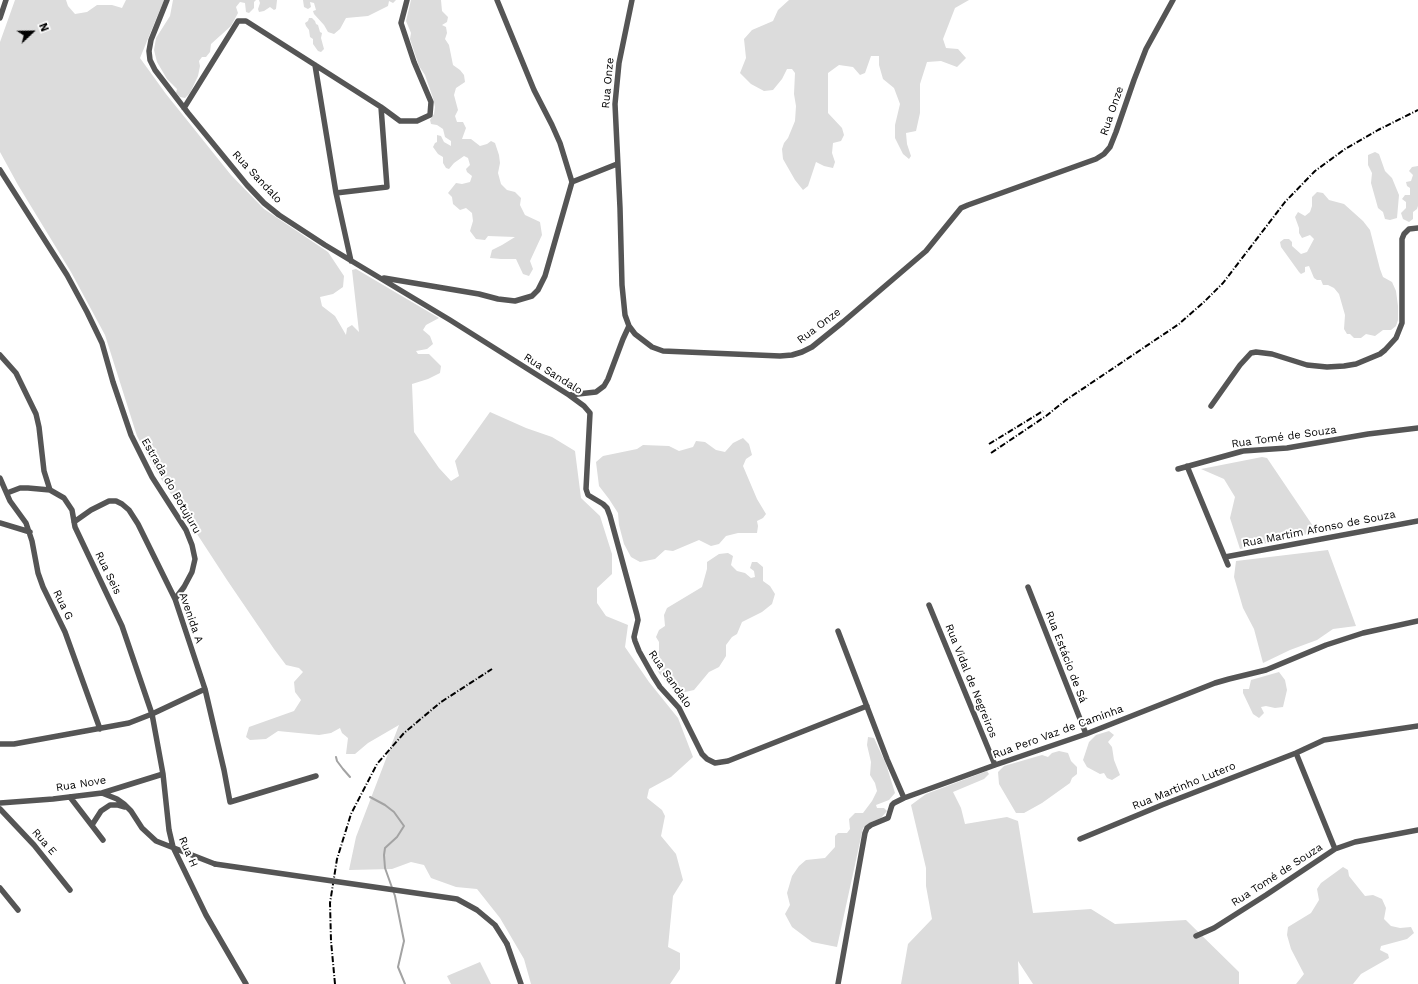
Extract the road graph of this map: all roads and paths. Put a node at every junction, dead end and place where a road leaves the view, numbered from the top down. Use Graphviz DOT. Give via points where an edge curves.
graph roads {
  1 [pos="6,0"];
  2 [pos="167,0"];
  3 [pos="406,0"];
  4 [pos="497,0"];
  5 [pos="632,0"];
  6 [pos="1173,0"];
  7 [pos="0,18"];
  8 [pos="315,65"];
  9 [pos="381,107"];
  10 [pos="184,108"];
  11 [pos="617,164"];
  12 [pos="0,170"];
  13 [pos="572,182"];
  14 [pos="336,193"];
  15 [pos="1418,228"];
  16 [pos="351,261"];
  17 [pos="379,277"];
  18 [pos="629,326"];
  19 [pos="0,355"];
  20 [pos="569,395"];
  21 [pos="1211,406"];
  22 [pos="1418,428"];
  23 [pos="1188,466"];
  24 [pos="1178,469"];
  25 [pos="0,478"];
  26 [pos="50,490"];
  27 [pos="7,493"];
  28 [pos="1418,521"];
  29 [pos="74,522"];
  30 [pos="0,523"];
  31 [pos="30,532"];
  32 [pos="1225,557"];
  33 [pos="1228,565"];
  34 [pos="1028,587"];
  35 [pos="175,599"];
  36 [pos="929,605"];
  37 [pos="1418,621"];
  38 [pos="838,631"];
  39 [pos="205,689"];
  40 [pos="867,706"];
  41 [pos="152,714"];
  42 [pos="1418,726"];
  43 [pos="100,729"];
  44 [pos="1086,734"];
  45 [pos="0,744"];
  46 [pos="1296,753"];
  47 [pos="995,765"];
  48 [pos="164,774"];
  49 [pos="316,776"];
  50 [pos="102,792"];
  51 [pos="70,797"];
  52 [pos="904,798"];
  53 [pos="0,804"];
  54 [pos="127,807"];
  55 [pos="0,809"];
  56 [pos="92,825"];
  57 [pos="1418,830"];
  58 [pos="1080,839"];
  59 [pos="103,840"];
  60 [pos="173,847"];
  61 [pos="1335,849"];
  62 [pos="0,888"];
  63 [pos="70,890"];
  64 [pos="18,910"];
  65 [pos="1196,936"];
  66 [pos="246,984"];
  67 [pos="521,984"];
  68 [pos="838,984"];
  1 -- 7 [label="street"];
  2 -- 10 [label="street, Rua Sandalo" via="151,40 150,60"];
  3 -- 9 [label="street" via="401,24 431,102 430,116 417,121 400,121"];
  4 -- 13 [label="street" via="534,90 560,143"];
  5 -- 11 [label="street, Rua Onze" via="619,63 615,104"];
  6 -- 18 [label="street, Rua Onze" via="1146,49 1110,147 1104,154 961,208 935,241 913,263 812,347 797,354 780,356 663,351 652,347"];
  8 -- 9 [label="street"];
  8 -- 10 [label="street" via="246,21 238,22"];
  8 -- 14 [label="street"];
  9 -- 14 [label="street" via="387,187"];
  10 -- 16 [label="street, Rua Sandalo" via="264,202"];
  11 -- 13 [label="street"];
  11 -- 18 [label="street, Rua Onze" via="623,305"];
  12 -- 35 [label="street, Estrada do Botujuru" via="67,275 87,312 102,343 112,382 131,435 152,477 186,530 195,559 192,572"];
  13 -- 17 [label="street" via="545,276 532,296 516,301 498,299"];
  14 -- 16 [label="street"];
  15 -- 21 [label="street" via="1409,229 1402,239 1402,324 1396,338 1380,354 1356,364 1327,366 1307,365 1272,354 1252,353 1236,369"];
  16 -- 17 [label="street, Rua Sandalo"];
  17 -- 20 [label="street, Rua Sandalo"];
  18 -- 20 [label="street" via="604,386 596,392"];
  19 -- 26 [label="street" via="16,373 36,414 44,471"];
  20 -- 40 [label="street, Rua Sandalo" via="590,413 586,489 588,495 607,508 610,516 637,615 635,641 660,687 679,708 702,754 715,763 728,761"];
  22 -- 23 [label="street, Rua Tomé de Souza" via="1287,448 1243,451"];
  23 -- 24 [label="street, Rua Tomé de Souza"];
  23 -- 32 [label="street"];
  25 -- 27 [label="street, Rua G"];
  26 -- 27 [label="street, Rua Seis" via="20,488"];
  26 -- 29 [label="street, Rua Seis" via="69,504"];
  27 -- 31 [label="street, Rua G"];
  28 -- 32 [label="street, Rua Martim Afonso de Souza"];
  29 -- 35 [label="street, Avenida A" via="109,501 122,504 138,524"];
  29 -- 41 [label="street, Rua Seis" via="78,536 122,626"];
  30 -- 31 [label="street"];
  31 -- 43 [label="street, Rua G" via="38,573 66,632"];
  32 -- 33 [label="street"];
  34 -- 44 [label="street, Rua Estácio de Sá"];
  35 -- 39 [label="street, Avenida A"];
  36 -- 47 [label="street, Rua Vidal de Negreiros"];
  37 -- 44 [label="street, Rua Pero Vaz de Caminha" via="1341,640 1266,670 1229,678"];
  38 -- 40 [label="street"];
  39 -- 41 [label="street"];
  39 -- 49 [label="street, Avenida A" via="230,802"];
  40 -- 52 [label="street"];
  41 -- 43 [label="street"];
  41 -- 48 [label="street, Rua H"];
  42 -- 46 [label="street" via="1324,740"];
  43 -- 45 [label="street" via="14,744"];
  44 -- 47 [label="street, Rua Pero Vaz de Caminha"];
  46 -- 58 [label="street, Rua Martinho Lutero"];
  46 -- 61 [label="street, Rua Tomé de Souza"];
  47 -- 52 [label="street, Rua Pero Vaz de Caminha"];
  48 -- 50 [label="street, Rua Nove"];
  48 -- 60 [label="street, Rua H"];
  50 -- 51 [label="street, Rua Nove"];
  50 -- 54 [label="street"];
  51 -- 53 [label="street, Rua Nove"];
  51 -- 56 [label="street"];
  52 -- 68 [label="street, Rua Pero Vaz de Caminha" via="892,805 888,818 871,825 865,833"];
  54 -- 56 [label="street" via="110,805 101,811"];
  54 -- 60 [label="street" via="149,836"];
  55 -- 63 [label="street, Rua E" via="34,845"];
  56 -- 59 [label="street"];
  57 -- 61 [label="street" via="1355,842"];
  60 -- 66 [label="street, Rua H" via="206,915"];
  60 -- 67 [label="street, bridge" via="215,864 457,899 477,910 495,925 507,944"];
  61 -- 65 [label="street, Rua Tomé de Souza" via="1214,928"];
  62 -- 64 [label="street"];
}
